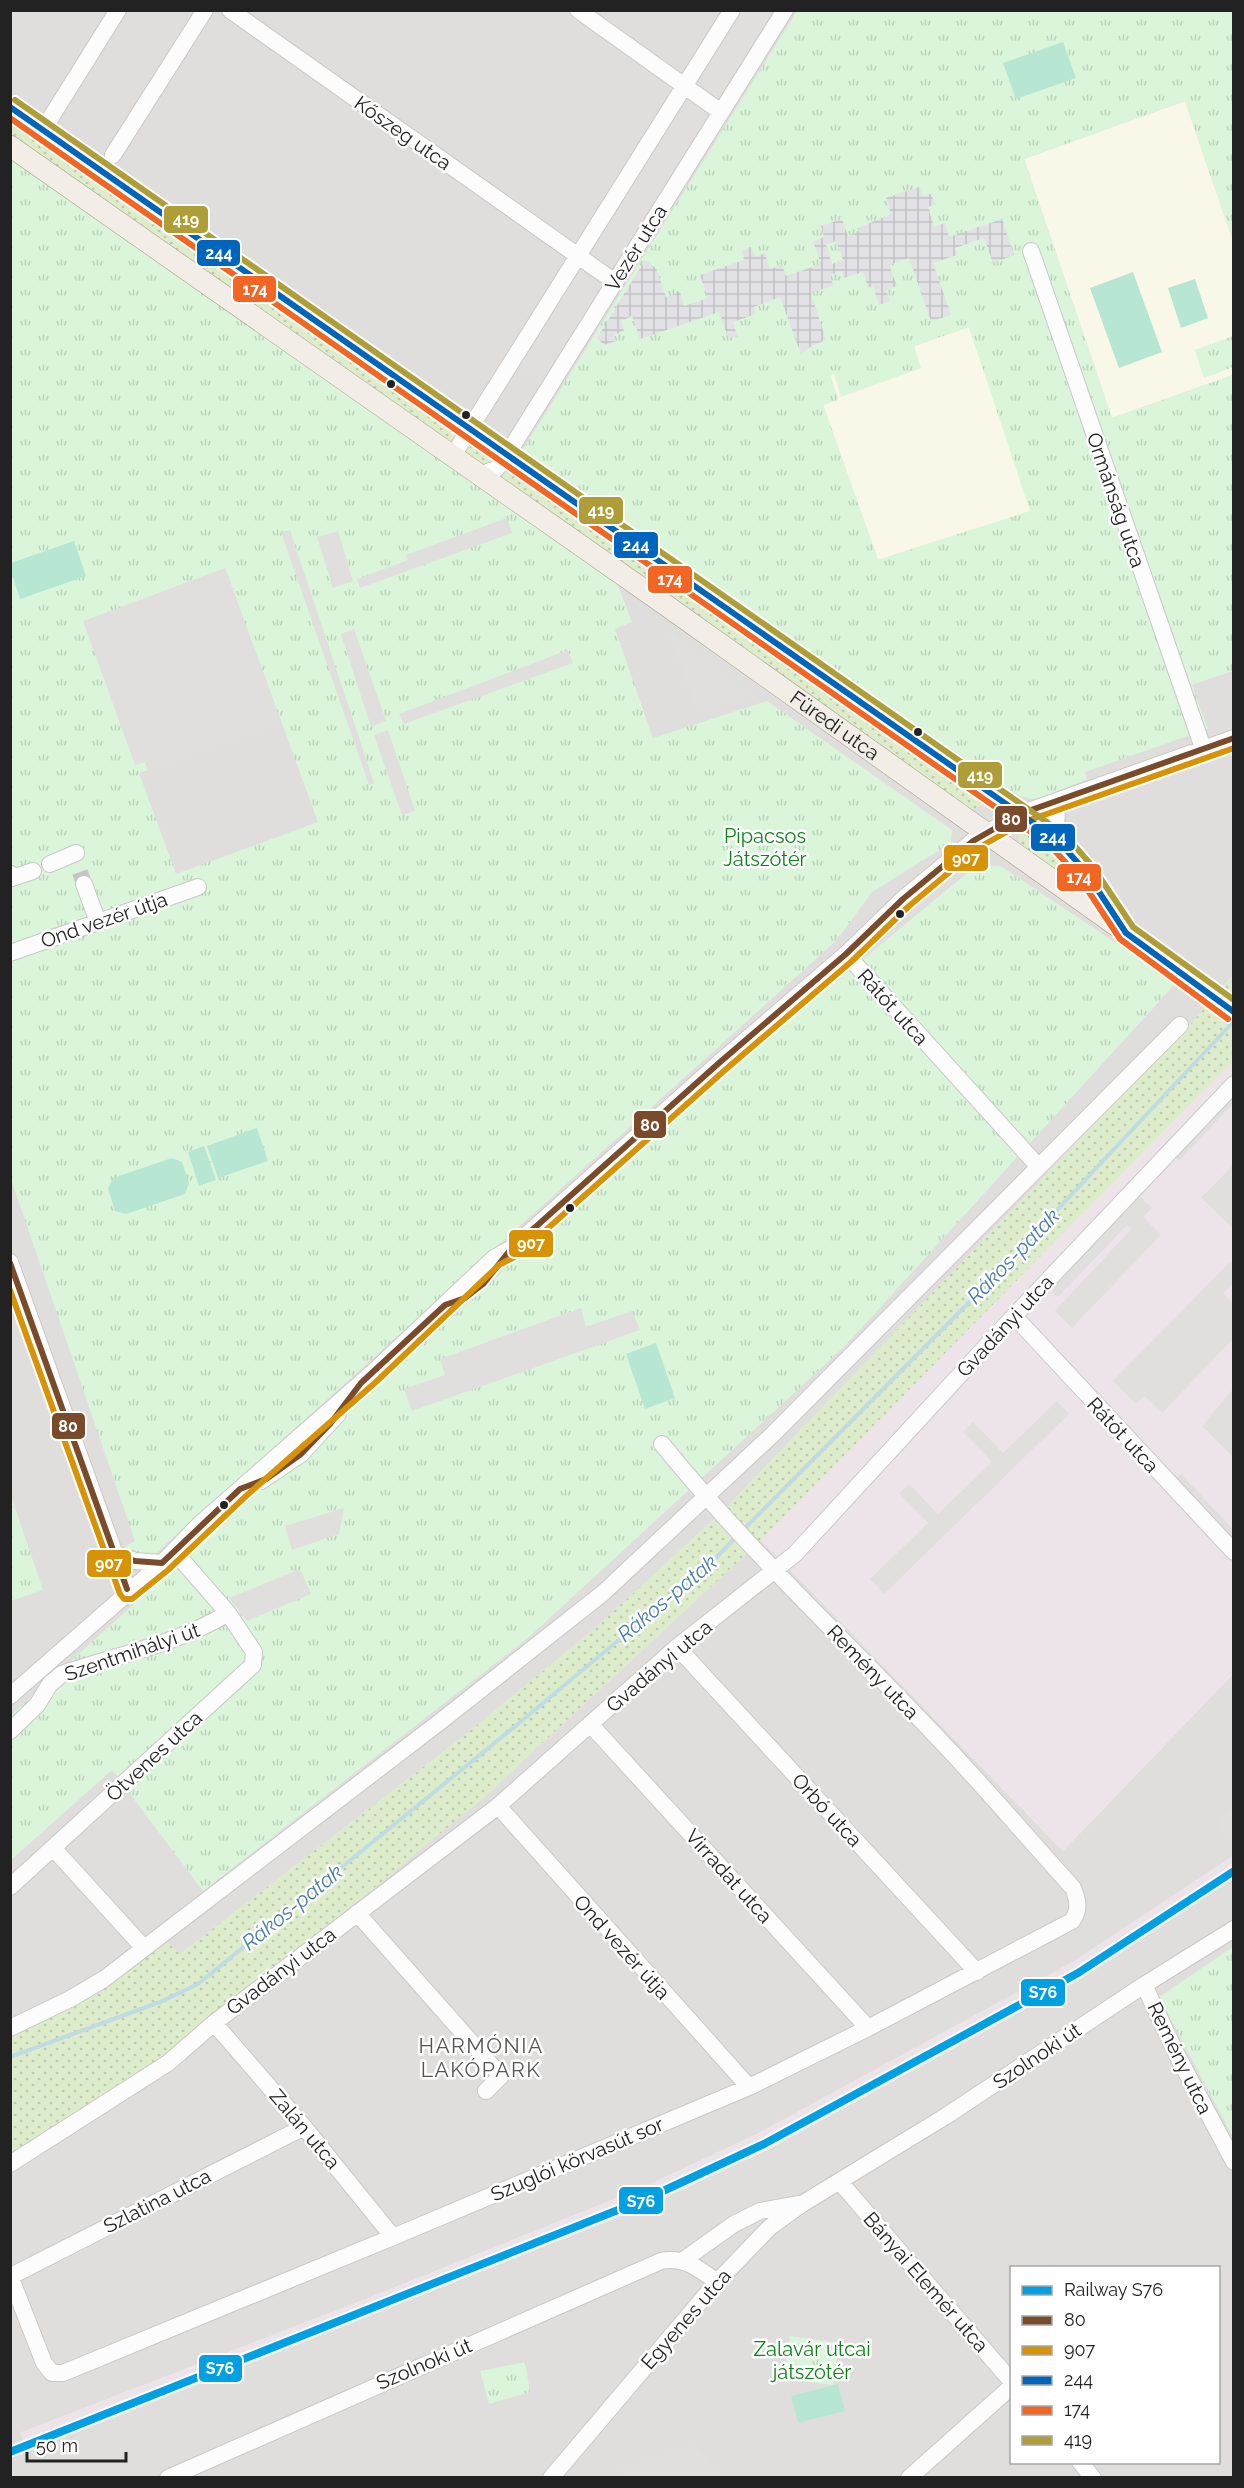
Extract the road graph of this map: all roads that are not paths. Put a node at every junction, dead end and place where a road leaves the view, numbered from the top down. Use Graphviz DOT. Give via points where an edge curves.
graph roads {
  1 [pos="118,10"];
  2 [pos="205,10"];
  3 [pos="230,10"];
  4 [pos="578,10"];
  5 [pos="732,10"];
  6 [pos="784,10"];
  7 [pos="683,86"];
  8 [pos="10,107"];
  9 [pos="721,112"];
  10 [pos="43,130"];
  11 [pos="10,146"];
  12 [pos="113,155"];
  13 [pos="1030,251"];
  14 [pos="576,256"];
  15 [pos="615,282"];
  16 [pos="469,427"];
  17 [pos="507,454"];
  18 [pos="452,457"];
  19 [pos="479,475"];
  20 [pos="1233,738"];
  21 [pos="1203,748"];
  22 [pos="1060,800"];
  23 [pos="1020,814"];
  24 [pos="986,833"];
  25 [pos="1061,844"];
  26 [pos="76,853"];
  27 [pos="50,864"];
  28 [pos="33,871"];
  29 [pos="11,874"];
  30 [pos="84,884"];
  31 [pos="198,887"];
  32 [pos="98,922"];
  33 [pos="1126,933"];
  34 [pos="12,948"];
  35 [pos="846,954"];
  36 [pos="1231,1010"];
  37 [pos="1180,1025"];
  38 [pos="1233,1084"];
  39 [pos="1038,1166"];
  40 [pos="10,1262"];
  41 [pos="1014,1316"];
  42 [pos="662,1444"];
  43 [pos="705,1497"];
  44 [pos="174,1551"];
  45 [pos="1233,1552"];
  46 [pos="113,1553"];
  47 [pos="162,1563"];
  48 [pos="774,1571"];
  49 [pos="128,1591"];
  50 [pos="228,1613"];
  51 [pos="677,1647"];
  52 [pos="12,1694"];
  53 [pos="590,1724"];
  54 [pos="10,1731"];
  55 [pos="498,1806"];
  56 [pos="54,1849"];
  57 [pos="10,1887"];
  58 [pos="1078,1904"];
  59 [pos="357,1913"];
  60 [pos="1233,1929"];
  61 [pos="143,1947"];
  62 [pos="977,1972"];
  63 [pos="1144,1985"];
  64 [pos="214,2023"];
  65 [pos="10,2028"];
  66 [pos="868,2028"];
  67 [pos="749,2087"];
  68 [pos="486,2091"];
  69 [pos="304,2127"];
  70 [pos="1233,2162"];
  71 [pos="10,2164"];
  72 [pos="840,2182"];
  73 [pos="802,2204"];
  74 [pos="393,2237"];
  75 [pos="682,2261"];
  76 [pos="10,2276"];
  77 [pos="717,2282"];
  78 [pos="1010,2383"];
  79 [pos="1010,2385"];
  80 [pos="1081,2464"];
  81 [pos="168,2478"];
  82 [pos="551,2478"];
  83 [pos="909,2478"];
  84 [pos="1093,2478"];
  1 -- 10 [label="street"];
  2 -- 12 [label="street"];
  3 -- 14 [label="street, Kőszeg utca"];
  4 -- 7 [label="street"];
  5 -- 7 [label="street"];
  6 -- 9 [label="street, Vezér utca"];
  7 -- 9 [label="street"];
  7 -- 14 [label="street"];
  8 -- 10 [label="main road, Füredi utca"];
  9 -- 15 [label="street, Vezér utca"];
  10 -- 16 [label="main road, Füredi utca"];
  11 -- 18 [label="main road, Füredi utca"];
  13 -- 21 [label="street, Ormánság utca"];
  14 -- 15 [label="street, Kőszeg utca"];
  14 -- 16 [label="street"];
  15 -- 17 [label="street, Vezér utca"];
  16 -- 17 [label="main road, Füredi utca"];
  16 -- 18 [label="street"];
  17 -- 19 [label="street, Vezér utca" via="496,469"];
  17 -- 23 [label="main road, Füredi utca"];
  18 -- 19 [label="main road, Füredi utca"];
  19 -- 24 [label="main road, Füredi utca"];
  20 -- 21 [label="street, Szentmihályi út"];
  21 -- 22 [label="street, Szentmihályi út"];
  22 -- 23 [label="street, Szentmihályi út"];
  22 -- 25 [label="street" via="1055,816"];
  23 -- 24 [label="street, Szentmihályi út"];
  23 -- 25 [label="main road, Füredi utca"];
  24 -- 33 [label="main road, Füredi utca"];
  24 -- 35 [label="street, Szentmihályi út" via="903,899"];
  25 -- 33 [label="main road, Füredi utca" via="1086,872"];
  26 -- 27 [label="street"];
  28 -- 29 [label="street" via="12,878"];
  30 -- 32 [label="street"];
  31 -- 32 [label="street, Ond vezér útja"];
  32 -- 34 [label="street, Ond vezér útja"];
  33 -- 36 [label="main road, Füredi utca"];
  35 -- 39 [label="street, Rátót utca"];
  35 -- 44 [label="street, Szentmihályi út" via="512,1248 494,1258 361,1383 301,1454 266,1479 240,1489"];
  37 -- 39 [label="street"];
  38 -- 41 [label="street, Gvadányi utca"];
  39 -- 43 [label="street" via="773,1434"];
  40 -- 46 [label="street"];
  41 -- 45 [label="street, Rátót utca"];
  41 -- 48 [label="street, Gvadányi utca" via="795,1554"];
  42 -- 43 [label="street, Remény utca"];
  43 -- 48 [label="street, Remény utca"];
  43 -- 61 [label="street" via="603,1593"];
  44 -- 47 [label="street, Szentmihályi út"];
  44 -- 50 [label="street, Szentmihályi út"];
  46 -- 47 [label="street" via="135,1562"];
  46 -- 49 [label="street"];
  47 -- 49 [label="street, Szentmihályi út"];
  48 -- 51 [label="street, Gvadányi utca"];
  48 -- 58 [label="street, Remény utca" via="937,1736 1073,1888"];
  49 -- 52 [label="street, Szentmihályi út"];
  50 -- 54 [label="street, Szentmihályi út" via="174,1639 62,1674 27,1717"];
  50 -- 56 [label="street, Ötvenes utca" via="254,1652 253,1665"];
  51 -- 53 [label="street, Gvadányi utca"];
  51 -- 62 [label="street, Orbó utca"];
  53 -- 55 [label="street, Gvadányi utca"];
  53 -- 66 [label="street, Virradat utca"];
  55 -- 59 [label="street, Gvadányi utca"];
  55 -- 67 [label="street, Ond vezér útja"];
  56 -- 57 [label="street, Ötvenes utca"];
  56 -- 61 [label="street"];
  58 -- 62 [label="street, Szuglói körvasút sor" via="1072,1921"];
  59 -- 64 [label="street, Gvadányi utca"];
  59 -- 68 [label="street" via="501,2076"];
  60 -- 63 [label="street, Szolnoki út"];
  61 -- 65 [label="street" via="104,1979"];
  62 -- 66 [label="street, Szuglói körvasút sor"];
  63 -- 70 [label="street, Remény utca"];
  63 -- 72 [label="street, Szolnoki út"];
  64 -- 69 [label="street, Zalán utca"];
  64 -- 71 [label="street, Gvadányi utca" via="168,2063"];
  66 -- 67 [label="street, Szuglói körvasút sor"];
  67 -- 74 [label="street, Szuglói körvasút sor"];
  69 -- 74 [label="street, Zalán utca"];
  69 -- 76 [label="street, Szlatina utca"];
  72 -- 73 [label="street, Egyenes utca"];
  72 -- 78 [label="street, Bányai Elemér utca"];
  73 -- 75 [label="street, Szolnoki út" via="760,2211"];
  73 -- 77 [label="street, Egyenes utca" via="770,2227"];
  74 -- 76 [label="street, Szuglói körvasút sor" via="63,2373 51,2373 44,2363"];
  75 -- 77 [label="street"];
  75 -- 81 [label="street, Szolnoki út" via="661,2261"];
  77 -- 82 [label="street, Egyenes utca"];
  79 -- 83 [label="street"];
  80 -- 84 [label="street"];
}
